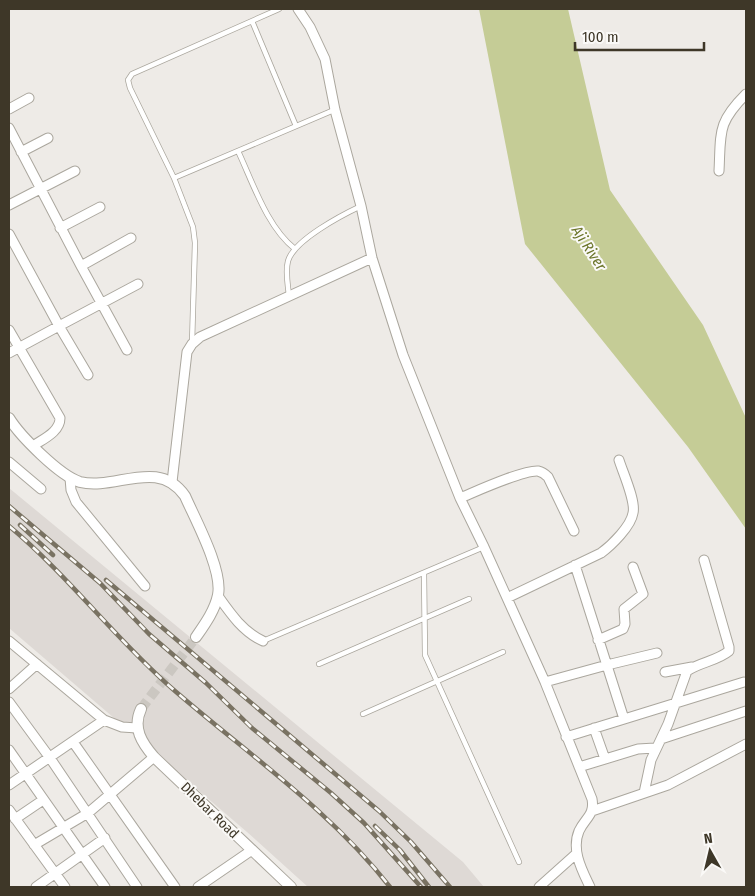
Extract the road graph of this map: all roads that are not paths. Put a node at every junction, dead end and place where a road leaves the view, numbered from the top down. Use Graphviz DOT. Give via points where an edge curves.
graph roads {
  1 [pos="279,9"];
  2 [pos="298,9"];
  3 [pos="252,21"];
  4 [pos="746,94"];
  5 [pos="29,98"];
  6 [pos="9,109"];
  7 [pos="335,110"];
  8 [pos="296,126"];
  9 [pos="9,128"];
  10 [pos="48,138"];
  11 [pos="238,151"];
  12 [pos="21,152"];
  13 [pos="76,170"];
  14 [pos="719,172"];
  15 [pos="174,178"];
  16 [pos="40,189"];
  17 [pos="9,204"];
  18 [pos="361,206"];
  19 [pos="100,207"];
  20 [pos="60,228"];
  21 [pos="9,234"];
  22 [pos="130,238"];
  23 [pos="295,249"];
  24 [pos="372,258"];
  25 [pos="81,266"];
  26 [pos="138,284"];
  27 [pos="289,296"];
  28 [pos="101,304"];
  29 [pos="58,326"];
  30 [pos="9,330"];
  31 [pos="192,344"];
  32 [pos="20,348"];
  33 [pos="127,350"];
  34 [pos="9,353"];
  35 [pos="88,375"];
  36 [pos="9,418"];
  37 [pos="33,446"];
  38 [pos="619,460"];
  39 [pos="9,462"];
  40 [pos="70,478"];
  41 [pos="172,482"];
  42 [pos="41,489"];
  43 [pos="460,498"];
  44 [pos="574,531"];
  45 [pos="484,547"];
  46 [pos="704,560"];
  47 [pos="575,565"];
  48 [pos="634,567"];
  49 [pos="424,574"];
  50 [pos="145,586"];
  51 [pos="218,596"];
  52 [pos="507,598"];
  53 [pos="469,599"];
  54 [pos="424,619"];
  55 [pos="196,637"];
  56 [pos="598,640"];
  57 [pos="9,641"];
  58 [pos="263,641"];
  59 [pos="503,652"];
  60 [pos="657,653"];
  61 [pos="37,664"];
  62 [pos="319,664"];
  63 [pos="607,665"];
  64 [pos="692,667"];
  65 [pos="666,672"];
  66 [pos="437,682"];
  67 [pos="544,682"];
  68 [pos="744,682"];
  69 [pos="9,689"];
  70 [pos="9,702"];
  71 [pos="675,704"];
  72 [pos="140,709"];
  73 [pos="746,711"];
  74 [pos="364,714"];
  75 [pos="624,719"];
  76 [pos="104,720"];
  77 [pos="137,728"];
  78 [pos="594,728"];
  79 [pos="566,736"];
  80 [pos="661,739"];
  81 [pos="73,742"];
  82 [pos="746,744"];
  83 [pos="655,748"];
  84 [pos="9,750"];
  85 [pos="154,757"];
  86 [pos="50,758"];
  87 [pos="605,759"];
  88 [pos="579,767"];
  89 [pos="25,775"];
  90 [pos="9,786"];
  91 [pos="644,793"];
  92 [pos="110,794"];
  93 [pos="43,800"];
  94 [pos="9,810"];
  95 [pos="592,811"];
  96 [pos="88,813"];
  97 [pos="15,819"];
  98 [pos="64,828"];
  99 [pos="105,838"];
  100 [pos="34,845"];
  101 [pos="252,850"];
  102 [pos="577,852"];
  103 [pos="82,854"];
  104 [pos="519,862"];
  105 [pos="54,874"];
  106 [pos="36,887"];
  107 [pos="65,887"];
  108 [pos="105,887"];
  109 [pos="137,887"];
  110 [pos="175,887"];
  111 [pos="198,887"];
  112 [pos="291,887"];
  113 [pos="539,887"];
  114 [pos="590,887"];
  1 -- 3 [label="lane"];
  2 -- 7 [label="street" via="325,59"];
  3 -- 8 [label="lane"];
  3 -- 15 [label="lane" via="129,78 130,88"];
  4 -- 14 [label="street" via="732,108 722,128"];
  5 -- 6 [label="street"];
  7 -- 8 [label="lane"];
  7 -- 18 [label="street"];
  8 -- 11 [label="lane"];
  9 -- 12 [label="street"];
  10 -- 12 [label="street"];
  11 -- 15 [label="lane"];
  11 -- 23 [label="lane" via="272,222"];
  12 -- 16 [label="street"];
  13 -- 16 [label="street"];
  15 -- 31 [label="lane" via="194,235"];
  16 -- 17 [label="street"];
  16 -- 20 [label="street"];
  18 -- 23 [label="lane" via="332,221"];
  18 -- 24 [label="street"];
  19 -- 20 [label="street"];
  20 -- 25 [label="street"];
  21 -- 29 [label="street"];
  22 -- 25 [label="street"];
  23 -- 27 [label="lane" via="287,262"];
  24 -- 27 [label="street"];
  24 -- 43 [label="street" via="403,355"];
  25 -- 28 [label="street"];
  26 -- 28 [label="street"];
  27 -- 31 [label="street" via="200,337"];
  28 -- 29 [label="street"];
  28 -- 33 [label="street"];
  29 -- 32 [label="street"];
  29 -- 35 [label="street"];
  30 -- 32 [label="street"];
  31 -- 41 [label="street" via="187,352"];
  32 -- 34 [label="street"];
  32 -- 37 [label="street" via="60,418 56,430"];
  36 -- 37 [label="street"];
  37 -- 40 [label="street"];
  38 -- 47 [label="street" via="634,514 614,542"];
  39 -- 42 [label="street"];
  40 -- 41 [label="street" via="88,483 154,477"];
  40 -- 50 [label="street" via="76,502"];
  41 -- 51 [label="street" via="185,496 212,559"];
  43 -- 44 [label="street" via="524,474 543,472"];
  43 -- 45 [label="street"];
  45 -- 49 [label="lane"];
  45 -- 52 [label="street"];
  46 -- 64 [label="street" via="730,647 724,655"];
  47 -- 52 [label="street"];
  47 -- 56 [label="street"];
  48 -- 56 [label="street" via="643,594 624,609 623,629"];
  49 -- 54 [label="lane"];
  49 -- 58 [label="lane"];
  51 -- 55 [label="street"];
  51 -- 58 [label="street" via="253,637"];
  52 -- 67 [label="street"];
  53 -- 54 [label="lane"];
  54 -- 62 [label="lane"];
  54 -- 66 [label="lane" via="425,655"];
  56 -- 63 [label="street"];
  57 -- 61 [label="street"];
  59 -- 66 [label="lane"];
  60 -- 63 [label="street"];
  61 -- 69 [label="street"];
  61 -- 76 [label="street"];
  63 -- 67 [label="street"];
  63 -- 75 [label="street"];
  64 -- 65 [label="street"];
  64 -- 71 [label="street" via="684,676"];
  66 -- 74 [label="lane"];
  66 -- 104 [label="lane"];
  67 -- 79 [label="street"];
  68 -- 71 [label="street"];
  70 -- 86 [label="street"];
  71 -- 75 [label="street"];
  71 -- 80 [label="street"];
  72 -- 77 [label="street"];
  73 -- 80 [label="street"];
  75 -- 78 [label="street"];
  76 -- 77 [label="street" via="122,727"];
  76 -- 81 [label="street"];
  77 -- 85 [label="street, Dhebar Road"];
  78 -- 79 [label="street"];
  78 -- 87 [label="street"];
  79 -- 88 [label="street"];
  80 -- 83 [label="street"];
  81 -- 86 [label="street"];
  81 -- 92 [label="street"];
  82 -- 91 [label="street" via="668,785"];
  83 -- 87 [label="street" via="638,749"];
  83 -- 91 [label="street"];
  84 -- 89 [label="street"];
  85 -- 92 [label="street"];
  85 -- 101 [label="street, Dhebar Road"];
  86 -- 89 [label="street"];
  86 -- 96 [label="street"];
  87 -- 88 [label="street"];
  88 -- 95 [label="street" via="592,799"];
  89 -- 90 [label="street"];
  89 -- 93 [label="street"];
  91 -- 95 [label="street"];
  92 -- 96 [label="street"];
  92 -- 110 [label="street"];
  93 -- 97 [label="street"];
  93 -- 98 [label="street"];
  94 -- 97 [label="street"];
  95 -- 102 [label="street" via="578,832"];
  96 -- 98 [label="street"];
  96 -- 99 [label="street"];
  97 -- 100 [label="street"];
  98 -- 100 [label="street"];
  98 -- 103 [label="street"];
  99 -- 103 [label="street"];
  99 -- 109 [label="street"];
  100 -- 105 [label="street"];
  101 -- 111 [label="street"];
  101 -- 112 [label="street, Dhebar Road"];
  102 -- 113 [label="street"];
  102 -- 114 [label="street"];
  103 -- 105 [label="street"];
  103 -- 108 [label="street"];
  105 -- 106 [label="street"];
  105 -- 107 [label="street"];
}
